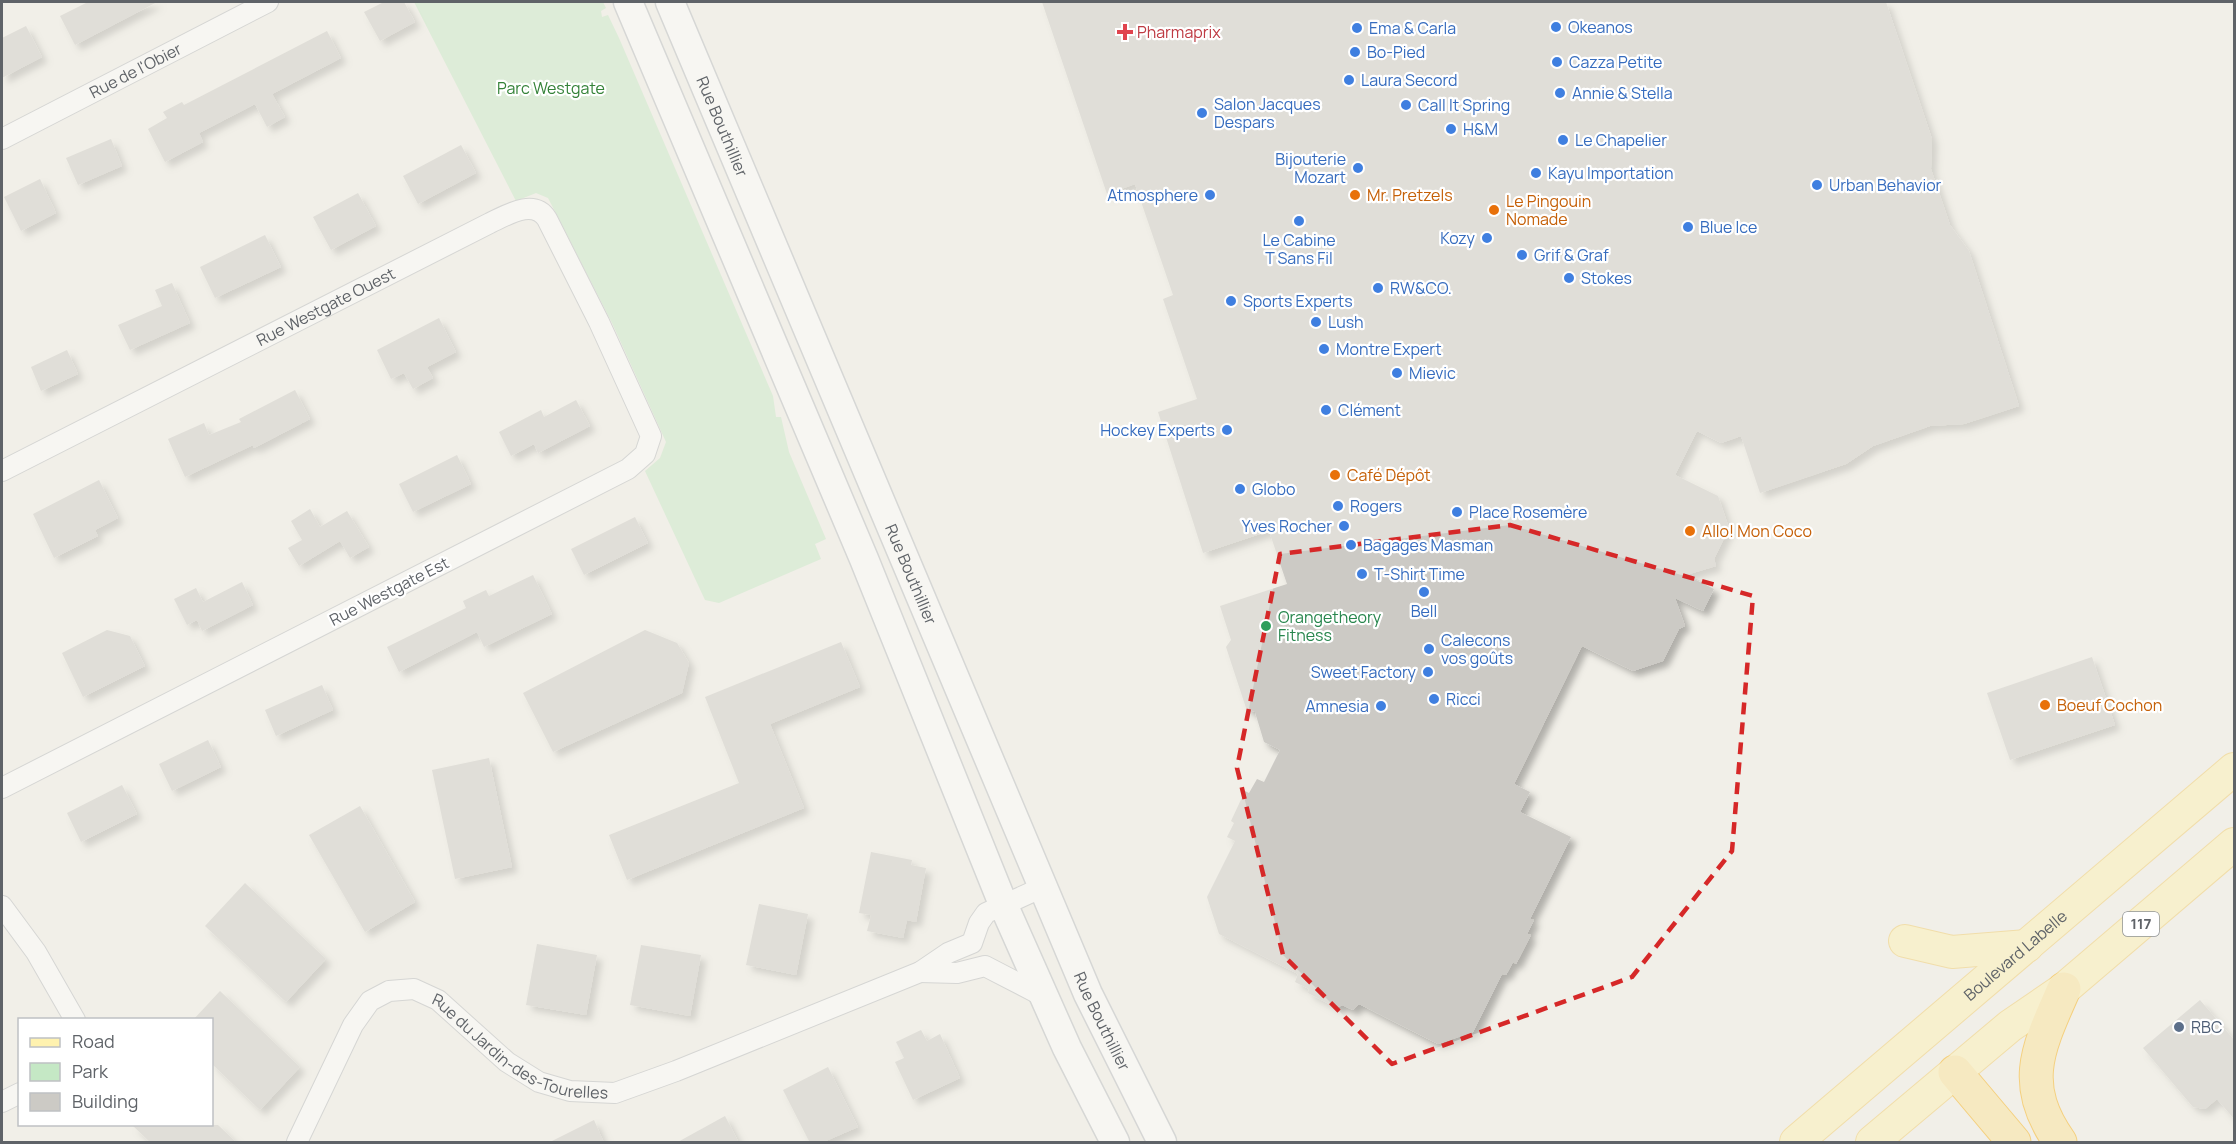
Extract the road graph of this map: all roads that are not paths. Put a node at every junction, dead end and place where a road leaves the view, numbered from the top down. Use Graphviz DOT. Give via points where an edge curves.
graph roads {
  1 [pos="268,2"];
  2 [pos="628,2"];
  3 [pos="670,2"];
  4 [pos="2,139"];
  5 [pos="599,322"];
  6 [pos="2,471"];
  7 [pos="2235,769"];
  8 [pos="2,788"];
  9 [pos="2235,844"];
  10 [pos="1043,887"];
  11 [pos="1003,904"];
  12 [pos="2,906"];
  13 [pos="975,938"];
  14 [pos="1905,941"];
  15 [pos="2027,946"];
  16 [pos="986,966"];
  17 [pos="920,972"];
  18 [pos="2064,989"];
  19 [pos="1043,996"];
  20 [pos="74,1018"];
  21 [pos="1938,1024"];
  22 [pos="1955,1072"];
  23 [pos="18,1094"];
  24 [pos="2,1102"];
  25 [pos="297,1143"];
  26 [pos="1114,1143"];
  27 [pos="1162,1143"];
  28 [pos="1796,1143"];
  29 [pos="1872,1143"];
  30 [pos="2014,1143"];
  31 [pos="2060,1143"];
  1 -- 4 [label="street, Rue de l'Obier"];
  2 -- 11 [label="street" via="864,559"];
  3 -- 10 [label="street, Rue Bouthillier"];
  5 -- 6 [label="street, Rue Westgate Ouest" via="545,215 535,209 524,209 490,222"];
  5 -- 8 [label="street, Rue Westgate Est" via="650,431 648,448 636,464"];
  7 -- 15 [label="main road, Boulevard Labelle"];
  9 -- 18 [label="main road, 117"];
  10 -- 11 [label="street"];
  10 -- 27 [label="street, Rue Bouthillier" via="1101,1022"];
  11 -- 13 [label="street" via="982,918"];
  11 -- 19 [label="street"];
  12 -- 20 [label="street" via="36,952"];
  13 -- 16 [label="street" via="985,951"];
  13 -- 17 [label="street, Rue du Jardin-des-Tourelles"];
  14 -- 15 [label="main road" via="1952,952"];
  15 -- 21 [label="main road, Boulevard Labelle"];
  16 -- 17 [label="street, Rue du Jardin-des-Tourelles" via="957,973"];
  16 -- 19 [label="street"];
  17 -- 25 [label="street, Rue du Jardin-des-Tourelles" via="615,1093 570,1091 539,1082 507,1062 438,1000 414,989 389,991 370,1001 353,1025"];
  18 -- 22 [label="main road, 117" via="2010,1026"];
  18 -- 31 [label="highway" via="2040,1044 2036,1067 2041,1108"];
  19 -- 26 [label="street"];
  21 -- 22 [label="main road"];
  21 -- 28 [label="main road, Boulevard Labelle"];
  22 -- 29 [label="main road, 117"];
  22 -- 30 [label="highway"];
  23 -- 24 [label="street"];
}
